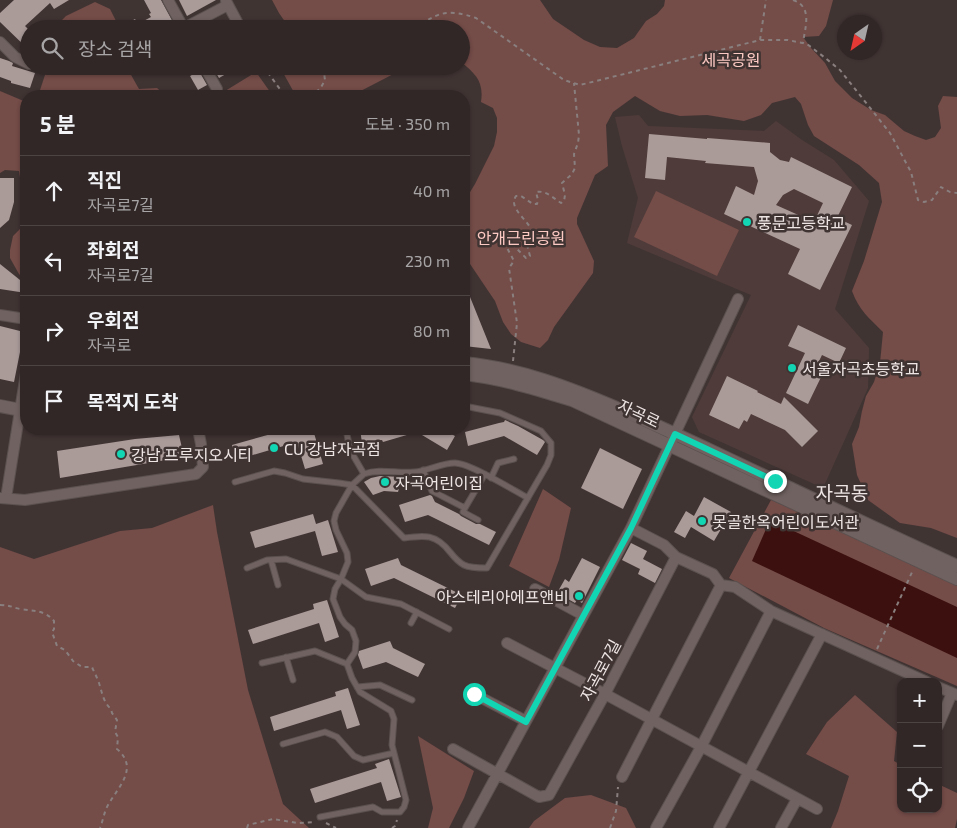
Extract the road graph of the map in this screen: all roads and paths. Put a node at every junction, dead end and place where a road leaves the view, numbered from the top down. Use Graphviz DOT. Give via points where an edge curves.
graph roads {
  1 [pos="168,0"];
  2 [pos="766,0"];
  3 [pos="793,0"];
  4 [pos="227,3"];
  5 [pos="178,20"];
  6 [pos="198,20"];
  7 [pos="236,20"];
  8 [pos="427,20"];
  9 [pos="760,40"];
  10 [pos="0,42"];
  11 [pos="803,43"];
  12 [pos="20,59"];
  13 [pos="209,75"];
  14 [pos="270,75"];
  15 [pos="324,75"];
  16 [pos="574,83"];
  17 [pos="217,89"];
  18 [pos="281,90"];
  19 [pos="318,90"];
  20 [pos="957,193"];
  21 [pos="738,299"];
  22 [pos="0,315"];
  23 [pos="20,318"];
  24 [pos="470,363"];
  25 [pos="512,371"];
  26 [pos="470,375"];
  27 [pos="0,406"];
  28 [pos="470,407"];
  29 [pos="20,409"];
  30 [pos="20,423"];
  31 [pos="199,435"];
  32 [pos="347,435"];
  33 [pos="672,439"];
  34 [pos="514,459"];
  35 [pos="423,470"];
  36 [pos="364,474"];
  37 [pos="485,474"];
  38 [pos="491,478"];
  39 [pos="235,482"];
  40 [pos="352,485"];
  41 [pos="3,498"];
  42 [pos="528,498"];
  43 [pos="465,508"];
  44 [pos="478,520"];
  45 [pos="631,528"];
  46 [pos="676,557"];
  47 [pos="271,560"];
  48 [pos="957,566"];
  49 [pos="248,568"];
  50 [pos="914,570"];
  51 [pos="341,579"];
  52 [pos="957,579"];
  53 [pos="278,585"];
  54 [pos="722,585"];
  55 [pos="535,589"];
  56 [pos="0,605"];
  57 [pos="771,610"];
  58 [pos="417,612"];
  59 [pos="583,615"];
  60 [pos="411,623"];
  61 [pos="449,629"];
  62 [pos="822,634"];
  63 [pos="507,643"];
  64 [pos="286,657"];
  65 [pos="873,657"];
  66 [pos="262,663"];
  67 [pos="347,664"];
  68 [pos="555,668"];
  69 [pos="918,678"];
  70 [pos="293,680"];
  71 [pos="358,687"];
  72 [pos="942,689"];
  73 [pos="474,694"];
  74 [pos="605,694"];
  75 [pos="955,694"];
  76 [pos="412,700"];
  77 [pos="652,720"];
  78 [pos="526,722"];
  79 [pos="940,723"];
  80 [pos="283,744"];
  81 [pos="701,747"];
  82 [pos="453,750"];
  83 [pos="394,753"];
  84 [pos="748,773"];
  85 [pos="497,774"];
  86 [pos="622,777"];
  87 [pos="797,799"];
  88 [pos="817,809"];
  89 [pos="400,812"];
  90 [pos="320,817"];
  91 [pos="100,828"];
  92 [pos="247,828"];
  93 [pos="336,828"];
  94 [pos="392,828"];
  95 [pos="468,828"];
  96 [pos="610,828"];
  97 [pos="656,828"];
  98 [pos="719,828"];
  99 [pos="781,828"];
  1 -- 5 [label="street"];
  2 -- 9 [label="path"];
  3 -- 11 [label="path" via="804,7 807,14"];
  4 -- 6 [label="street"];
  4 -- 7 [label="street"];
  8 -- 16 [label="path" via="447,12 476,18 564,80"];
  9 -- 11 [label="path"];
  9 -- 16 [label="path" via="580,85"];
  10 -- 12 [label="street"];
  11 -- 20 [label="path" via="840,70 890,133 911,172 918,200 932,200 941,187"];
  13 -- 17 [label="street"];
  14 -- 18 [label="path"];
  15 -- 19 [label="path"];
  16 -- 25 [label="path" via="579,135 574,154 575,168 562,183 564,201 561,203 541,191 536,192 537,204 520,196 514,199 532,234 524,232 530,256 526,258 510,242 506,246 514,261 509,268 517,323"];
  21 -- 33 [label="street"];
  22 -- 23 [label="street"];
  24 -- 25 [label="main road, 자곡로"];
  25 -- 33 [label="main road, 자곡로" via="576,390"];
  26 -- 33 [label="main road, 자곡로" via="534,388 572,400"];
  27 -- 29 [label="main road"];
  28 -- 42 [label="lane" via="500,413 540,431 551,443 551,455"];
  30 -- 41 [label="street"];
  31 -- 41 [label="street" via="203,467 196,474 24,500"];
  32 -- 36 [label="lane" via="350,450"];
  33 -- 45 [label="street"];
  33 -- 48 [label="main road, 자곡로"];
  33 -- 52 [label="main road, 자곡로"];
  34 -- 38 [label="lane" via="498,463"];
  35 -- 36 [label="lane"];
  35 -- 37 [label="lane" via="457,463"];
  35 -- 43 [label="lane" via="432,491"];
  36 -- 40 [label="lane"];
  37 -- 38 [label="lane"];
  37 -- 43 [label="lane"];
  38 -- 42 [label="lane"];
  39 -- 40 [label="lane" via="274,471 302,479"];
  40 -- 42 [label="lane" via="404,538 434,537 465,566 488,568"];
  40 -- 51 [label="lane" via="334,521 347,553 348,562"];
  43 -- 44 [label="lane" via="463,512"];
  45 -- 46 [label="street" via="664,545"];
  45 -- 59 [label="street"];
  46 -- 54 [label="street" via="713,574"];
  46 -- 74 [label="street, 자곡로7길"];
  47 -- 49 [label="lane"];
  47 -- 51 [label="lane" via="286,559"];
  47 -- 53 [label="lane"];
  50 -- 65 [label="path"];
  51 -- 58 [label="lane" via="366,598 401,604"];
  51 -- 67 [label="lane" via="334,599 340,617 352,630 356,641 355,652"];
  54 -- 57 [label="street" via="735,587"];
  54 -- 77 [label="street"];
  55 -- 59 [label="street"];
  56 -- 91 [label="path" via="39,611 51,617 57,646 82,667 92,667 101,693 116,720 117,749 124,755 128,768 120,788 107,806"];
  57 -- 62 [label="street"];
  57 -- 81 [label="street"];
  58 -- 60 [label="lane"];
  58 -- 61 [label="lane"];
  59 -- 68 [label="street"];
  62 -- 65 [label="street"];
  62 -- 84 [label="street"];
  63 -- 68 [label="street"];
  64 -- 66 [label="lane"];
  64 -- 67 [label="lane" via="315,651"];
  64 -- 70 [label="lane"];
  65 -- 69 [label="street"];
  67 -- 71 [label="lane"];
  68 -- 74 [label="street"];
  68 -- 78 [label="street"];
  71 -- 76 [label="lane" via="380,685"];
  71 -- 83 [label="lane" via="360,692 390,711 394,719"];
  72 -- 75 [label="street"];
  73 -- 78 [label="street"];
  74 -- 77 [label="street"];
  74 -- 85 [label="street, 자곡로7길" via="549,795 539,797"];
  75 -- 79 [label="street"];
  77 -- 81 [label="street"];
  77 -- 86 [label="street"];
  78 -- 85 [label="street"];
  80 -- 83 [label="lane" via="325,732 337,737 354,756 363,760"];
  81 -- 84 [label="street"];
  81 -- 97 [label="street"];
  82 -- 85 [label="street"];
  83 -- 89 [label="lane" via="406,800"];
  84 -- 87 [label="street"];
  84 -- 98 [label="street"];
  85 -- 95 [label="street"];
  86 -- 96 [label="path"];
  87 -- 88 [label="street"];
  87 -- 99 [label="street"];
  89 -- 90 [label="lane" via="382,812 373,807"];
  89 -- 94 [label="path"];
  92 -- 93 [label="path" via="273,819 298,823 321,821"];
}
